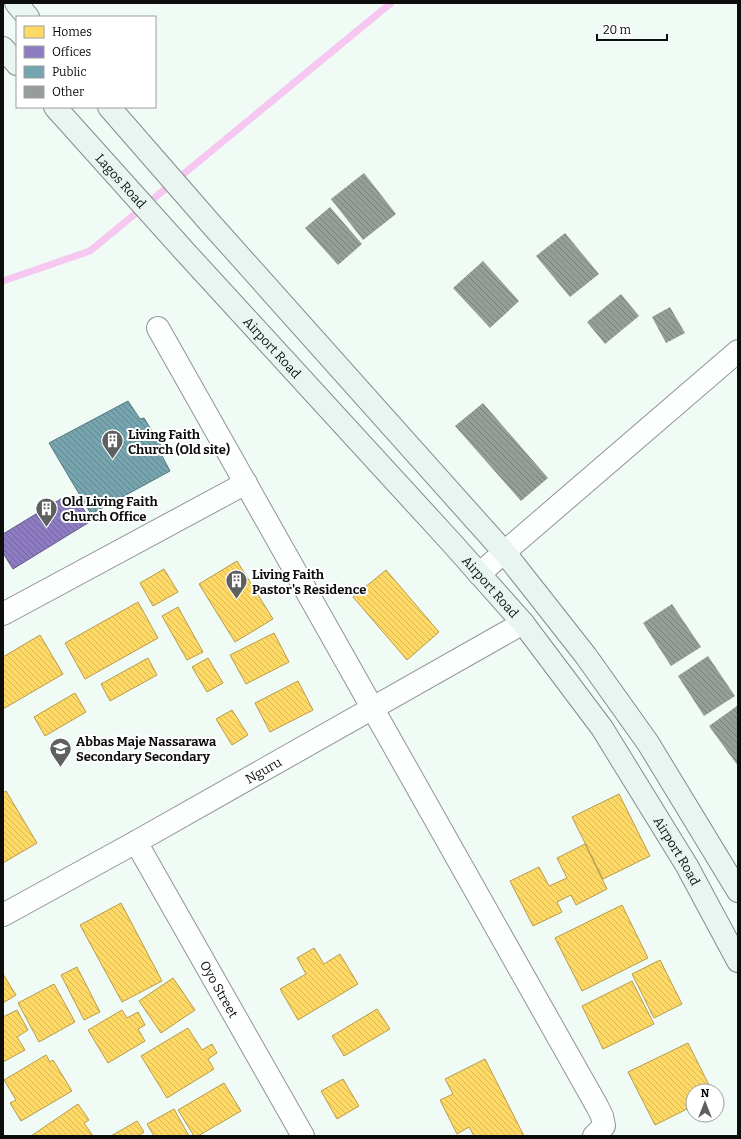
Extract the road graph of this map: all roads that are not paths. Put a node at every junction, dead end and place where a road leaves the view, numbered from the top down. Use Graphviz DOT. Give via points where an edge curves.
graph roads {
  1 [pos="16,3"];
  2 [pos="27,16"];
  3 [pos="3,48"];
  4 [pos="16,63"];
  5 [pos="56,108"];
  6 [pos="111,109"];
  7 [pos="187,254"];
  8 [pos="158,328"];
  9 [pos="738,351"];
  10 [pos="246,483"];
  11 [pos="505,552"];
  12 [pos="479,574"];
  13 [pos="3,614"];
  14 [pos="523,623"];
  15 [pos="373,707"];
  16 [pos="136,842"];
  17 [pos="738,891"];
  18 [pos="3,915"];
  19 [pos="738,961"];
  20 [pos="303,1136"];
  21 [pos="594,1136"];
  1 -- 2 [label="main road"];
  3 -- 4 [label="main road"];
  5 -- 7 [label="main road, Lagos Road"];
  6 -- 11 [label="main road"];
  7 -- 12 [label="main road, Airport Road"];
  8 -- 10 [label="street"];
  9 -- 11 [label="street"];
  10 -- 13 [label="street"];
  10 -- 15 [label="street"];
  11 -- 12 [label="street"];
  11 -- 17 [label="main road" via="586,656 648,743"];
  12 -- 14 [label="main road, Airport Road"];
  14 -- 15 [label="street, Nguru"];
  14 -- 19 [label="main road, Airport Road" via="602,728 687,866"];
  15 -- 16 [label="street, Nguru"];
  15 -- 21 [label="street" via="597,1106 604,1126"];
  16 -- 18 [label="street, Nguru"];
  16 -- 20 [label="street, Oyo Street"];
}
